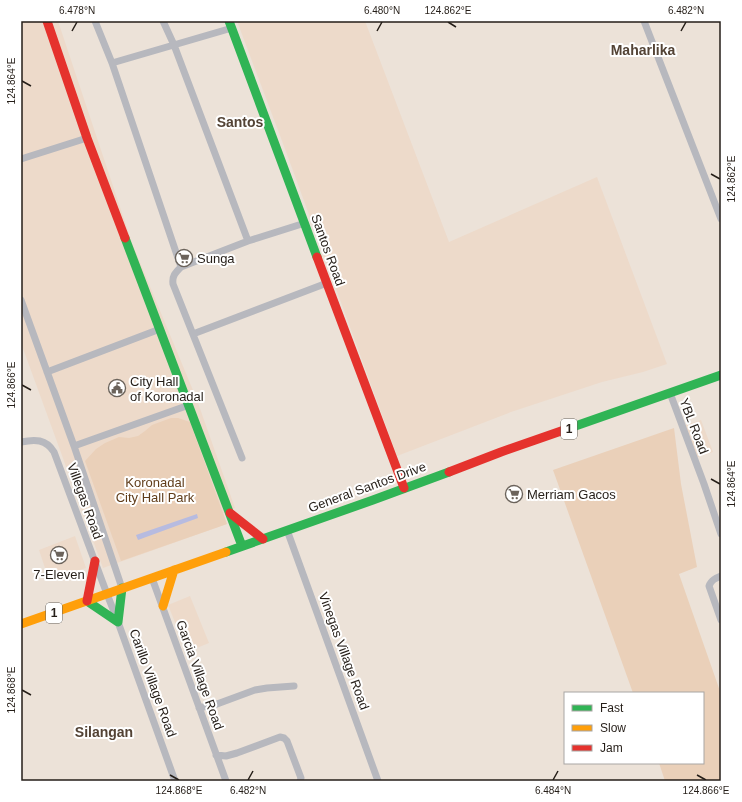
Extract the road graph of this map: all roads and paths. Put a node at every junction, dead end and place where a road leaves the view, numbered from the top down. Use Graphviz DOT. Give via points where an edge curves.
graph roads {
  1 [pos="47,21"];
  2 [pos="95,21"];
  3 [pos="163,21"];
  4 [pos="644,21"];
  5 [pos="230,25"];
  6 [pos="174,45"];
  7 [pos="112,63"];
  8 [pos="87,138"];
  9 [pos="21,159"];
  10 [pos="721,219"];
  11 [pos="304,223"];
  12 [pos="248,241"];
  13 [pos="181,267"];
  14 [pos="327,283"];
  15 [pos="21,300"];
  16 [pos="160,329"];
  17 [pos="193,334"];
  18 [pos="47,372"];
  19 [pos="721,375"];
  20 [pos="670,393"];
  21 [pos="189,404"];
  22 [pos="21,442"];
  23 [pos="74,446"];
  24 [pos="242,458"];
  25 [pos="404,488"];
  26 [pos="230,512"];
  27 [pos="288,530"];
  28 [pos="721,534"];
  29 [pos="263,539"];
  30 [pos="242,546"];
  31 [pos="94,561"];
  32 [pos="174,570"];
  33 [pos="721,576"];
  34 [pos="152,578"];
  35 [pos="122,588"];
  36 [pos="107,594"];
  37 [pos="87,601"];
  38 [pos="163,606"];
  39 [pos="721,620"];
  40 [pos="118,622"];
  41 [pos="21,624"];
  42 [pos="294,686"];
  43 [pos="199,708"];
  44 [pos="216,755"];
  45 [pos="174,781"];
  46 [pos="226,781"];
  47 [pos="300,781"];
  48 [pos="378,781"];
  1 -- 8 [label="main road"];
  2 -- 7 [label="street"];
  3 -- 6 [label="street"];
  4 -- 10 [label="street"];
  5 -- 6 [label="street"];
  5 -- 11 [label="main road, Santos Road"];
  6 -- 7 [label="street"];
  6 -- 12 [label="street"];
  7 -- 13 [label="street"];
  8 -- 9 [label="street"];
  8 -- 16 [label="main road"];
  11 -- 12 [label="street"];
  11 -- 14 [label="main road, Santos Road"];
  12 -- 13 [label="street"];
  13 -- 17 [label="street" via="174,274 173,284"];
  14 -- 17 [label="street"];
  14 -- 25 [label="main road, Santos Road"];
  15 -- 18 [label="street"];
  16 -- 18 [label="street"];
  16 -- 21 [label="main road"];
  17 -- 24 [label="street"];
  18 -- 23 [label="street"];
  19 -- 20 [label="main road, General Santos Drive / 1"];
  20 -- 25 [label="main road, General Santos Drive / 1"];
  20 -- 28 [label="street, YBL Road"];
  21 -- 23 [label="street"];
  21 -- 26 [label="main road"];
  22 -- 31 [label="street, Villegas Road" via="38,440 51,447"];
  23 -- 35 [label="street"];
  25 -- 27 [label="main road, General Santos Drive / 1"];
  26 -- 29 [label="main road"];
  26 -- 30 [label="main road"];
  27 -- 29 [label="main road, General Santos Drive / 1"];
  27 -- 48 [label="street, Vinegas Village Road"];
  29 -- 30 [label="main road, General Santos Drive / 1"];
  30 -- 32 [label="main road, General Santos Drive / 1"];
  31 -- 36 [label="street, Villegas Road"];
  31 -- 37 [label="main road"];
  32 -- 34 [label="main road, General Santos Drive / 1"];
  32 -- 38 [label="main road"];
  33 -- 39 [label="street" via="713,580 709,586"];
  34 -- 35 [label="main road, General Santos Drive / 1"];
  34 -- 38 [label="street, Garcia Village Road"];
  35 -- 36 [label="main road, General Santos Drive / 1"];
  35 -- 40 [label="main road"];
  36 -- 37 [label="main road, General Santos Drive / 1"];
  36 -- 40 [label="street, Carillo Village Road"];
  37 -- 40 [label="main road"];
  37 -- 41 [label="main road, General Santos Drive / 1"];
  38 -- 43 [label="street, Garcia Village Road"];
  40 -- 45 [label="street, Carillo Village Road"];
  42 -- 43 [label="street" via="255,690"];
  43 -- 44 [label="street, Garcia Village Road"];
  44 -- 46 [label="street, Garcia Village Road"];
  44 -- 47 [label="street" via="231,755 280,737 284,738"];
}
